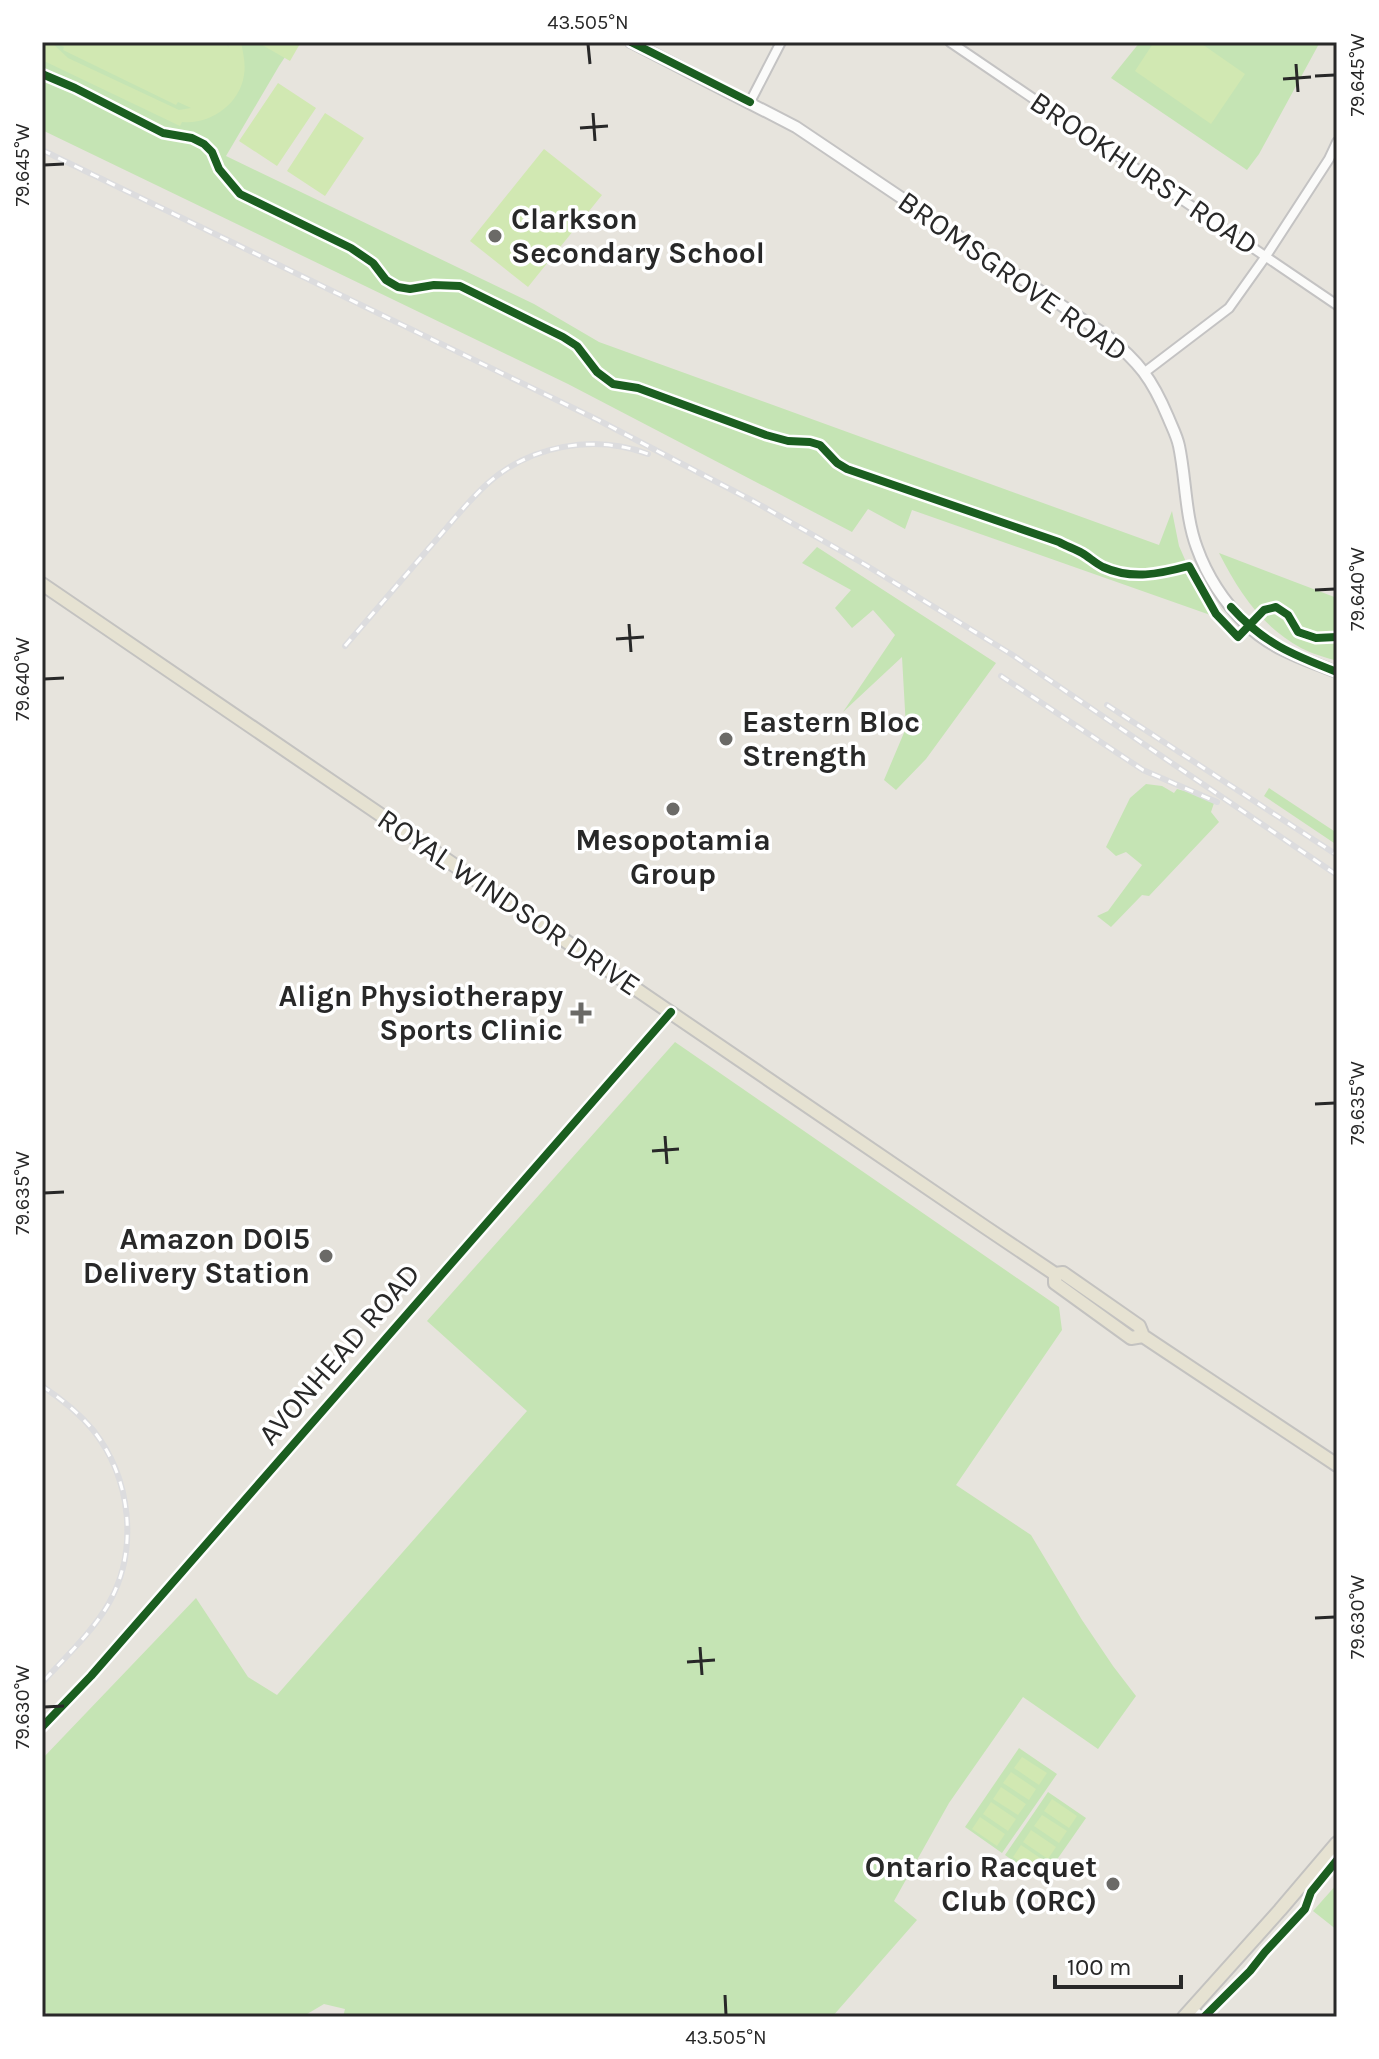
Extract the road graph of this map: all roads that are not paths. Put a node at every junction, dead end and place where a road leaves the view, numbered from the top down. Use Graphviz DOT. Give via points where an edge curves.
graph roads {
  1 [pos="631,42"];
  2 [pos="781,42"];
  3 [pos="950,42"];
  4 [pos="750,102"];
  5 [pos="1337,142"];
  6 [pos="1266,256"];
  7 [pos="1337,305"];
  8 [pos="1145,372"];
  9 [pos="42,584"];
  10 [pos="1337,672"];
  11 [pos="671,1012"];
  12 [pos="1337,1465"];
  13 [pos="42,1727"];
  14 [pos="1337,1843"];
  15 [pos="1193,2014"];
  1 -- 4 [label="street, BROMSGROVE ROAD"];
  2 -- 4 [label="street"];
  3 -- 6 [label="street, BROOKHURST ROAD"];
  4 -- 8 [label="street, BROMSGROVE ROAD" via="796,127 1107,336"];
  5 -- 6 [label="street"];
  6 -- 7 [label="street, BROOKHURST ROAD"];
  6 -- 8 [label="street" via="1229,308"];
  8 -- 10 [label="street, BROMSGROVE ROAD" via="1178,443 1197,547 1214,584 1264,639"];
  9 -- 11 [label="main road, ROYAL WINDSOR DRIVE"];
  11 -- 12 [label="main road, ROYAL WINDSOR DRIVE" via="1055,1274 1063,1273 1139,1326 1143,1336"];
  11 -- 13 [label="street, AVONHEAD ROAD"];
  14 -- 15 [label="main road"];
}
